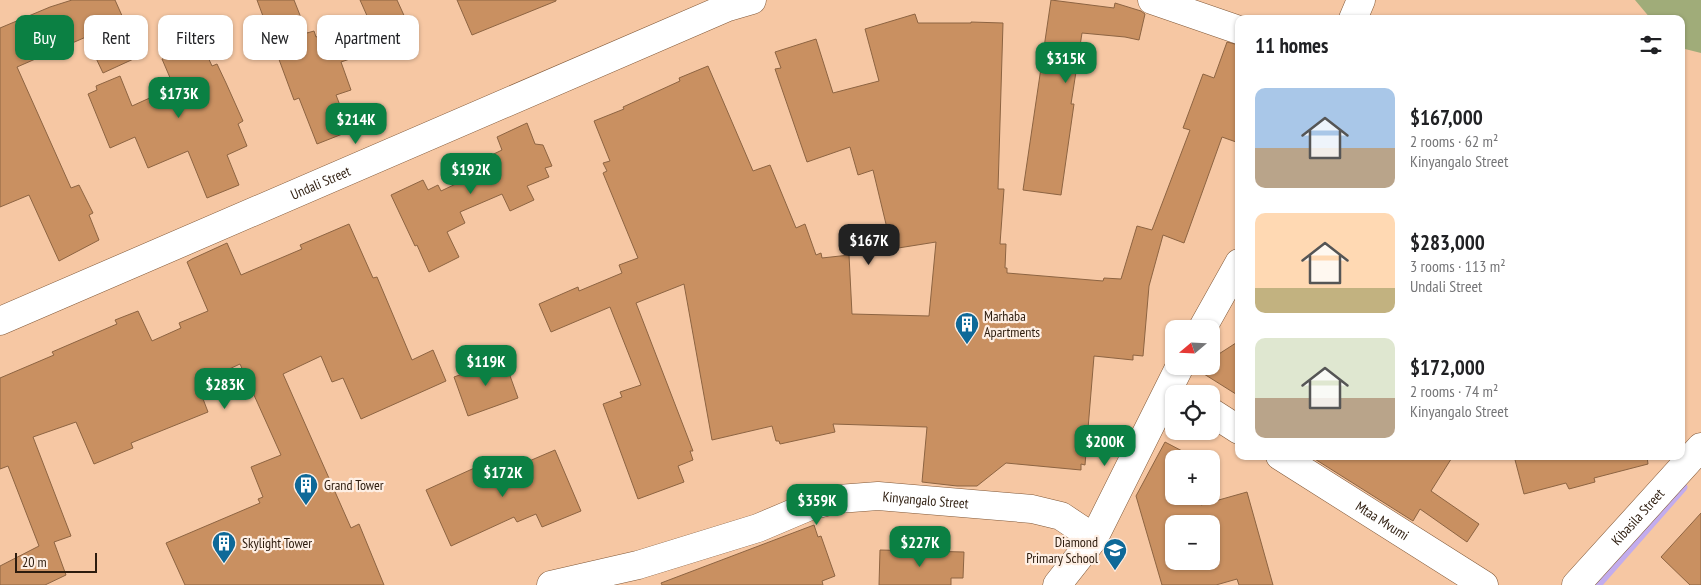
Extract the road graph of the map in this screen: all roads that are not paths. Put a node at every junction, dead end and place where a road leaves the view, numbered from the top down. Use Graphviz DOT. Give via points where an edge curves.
graph roads {
  1 [pos="752,0"];
  2 [pos="1152,0"];
  3 [pos="1361,0"];
  4 [pos="1355,15"];
  5 [pos="1235,29"];
  6 [pos="1235,270"];
  7 [pos="1207,320"];
  8 [pos="0,321"];
  9 [pos="1177,382"];
  10 [pos="1220,418"];
  11 [pos="1235,427"];
  12 [pos="1701,447"];
  13 [pos="1286,460"];
  14 [pos="1094,538"];
  15 [pos="551,585"];
  16 [pos="1057,585"];
  17 [pos="1484,585"];
  18 [pos="1576,585"];
  1 -- 8 [label="street, Undali Street" via="728,7"];
  2 -- 5 [label="street"];
  3 -- 4 [label="street"];
  6 -- 7 [label="street"];
  9 -- 14 [label="street"];
  10 -- 11 [label="street"];
  12 -- 18 [label="street, Kibasila Street"];
  13 -- 17 [label="street, Mtaa Mvumi"];
  14 -- 15 [label="street, Kinyangalo Street" via="1061,516 1032,508 878,496 838,499 638,565"];
  14 -- 16 [label="street"];
}
